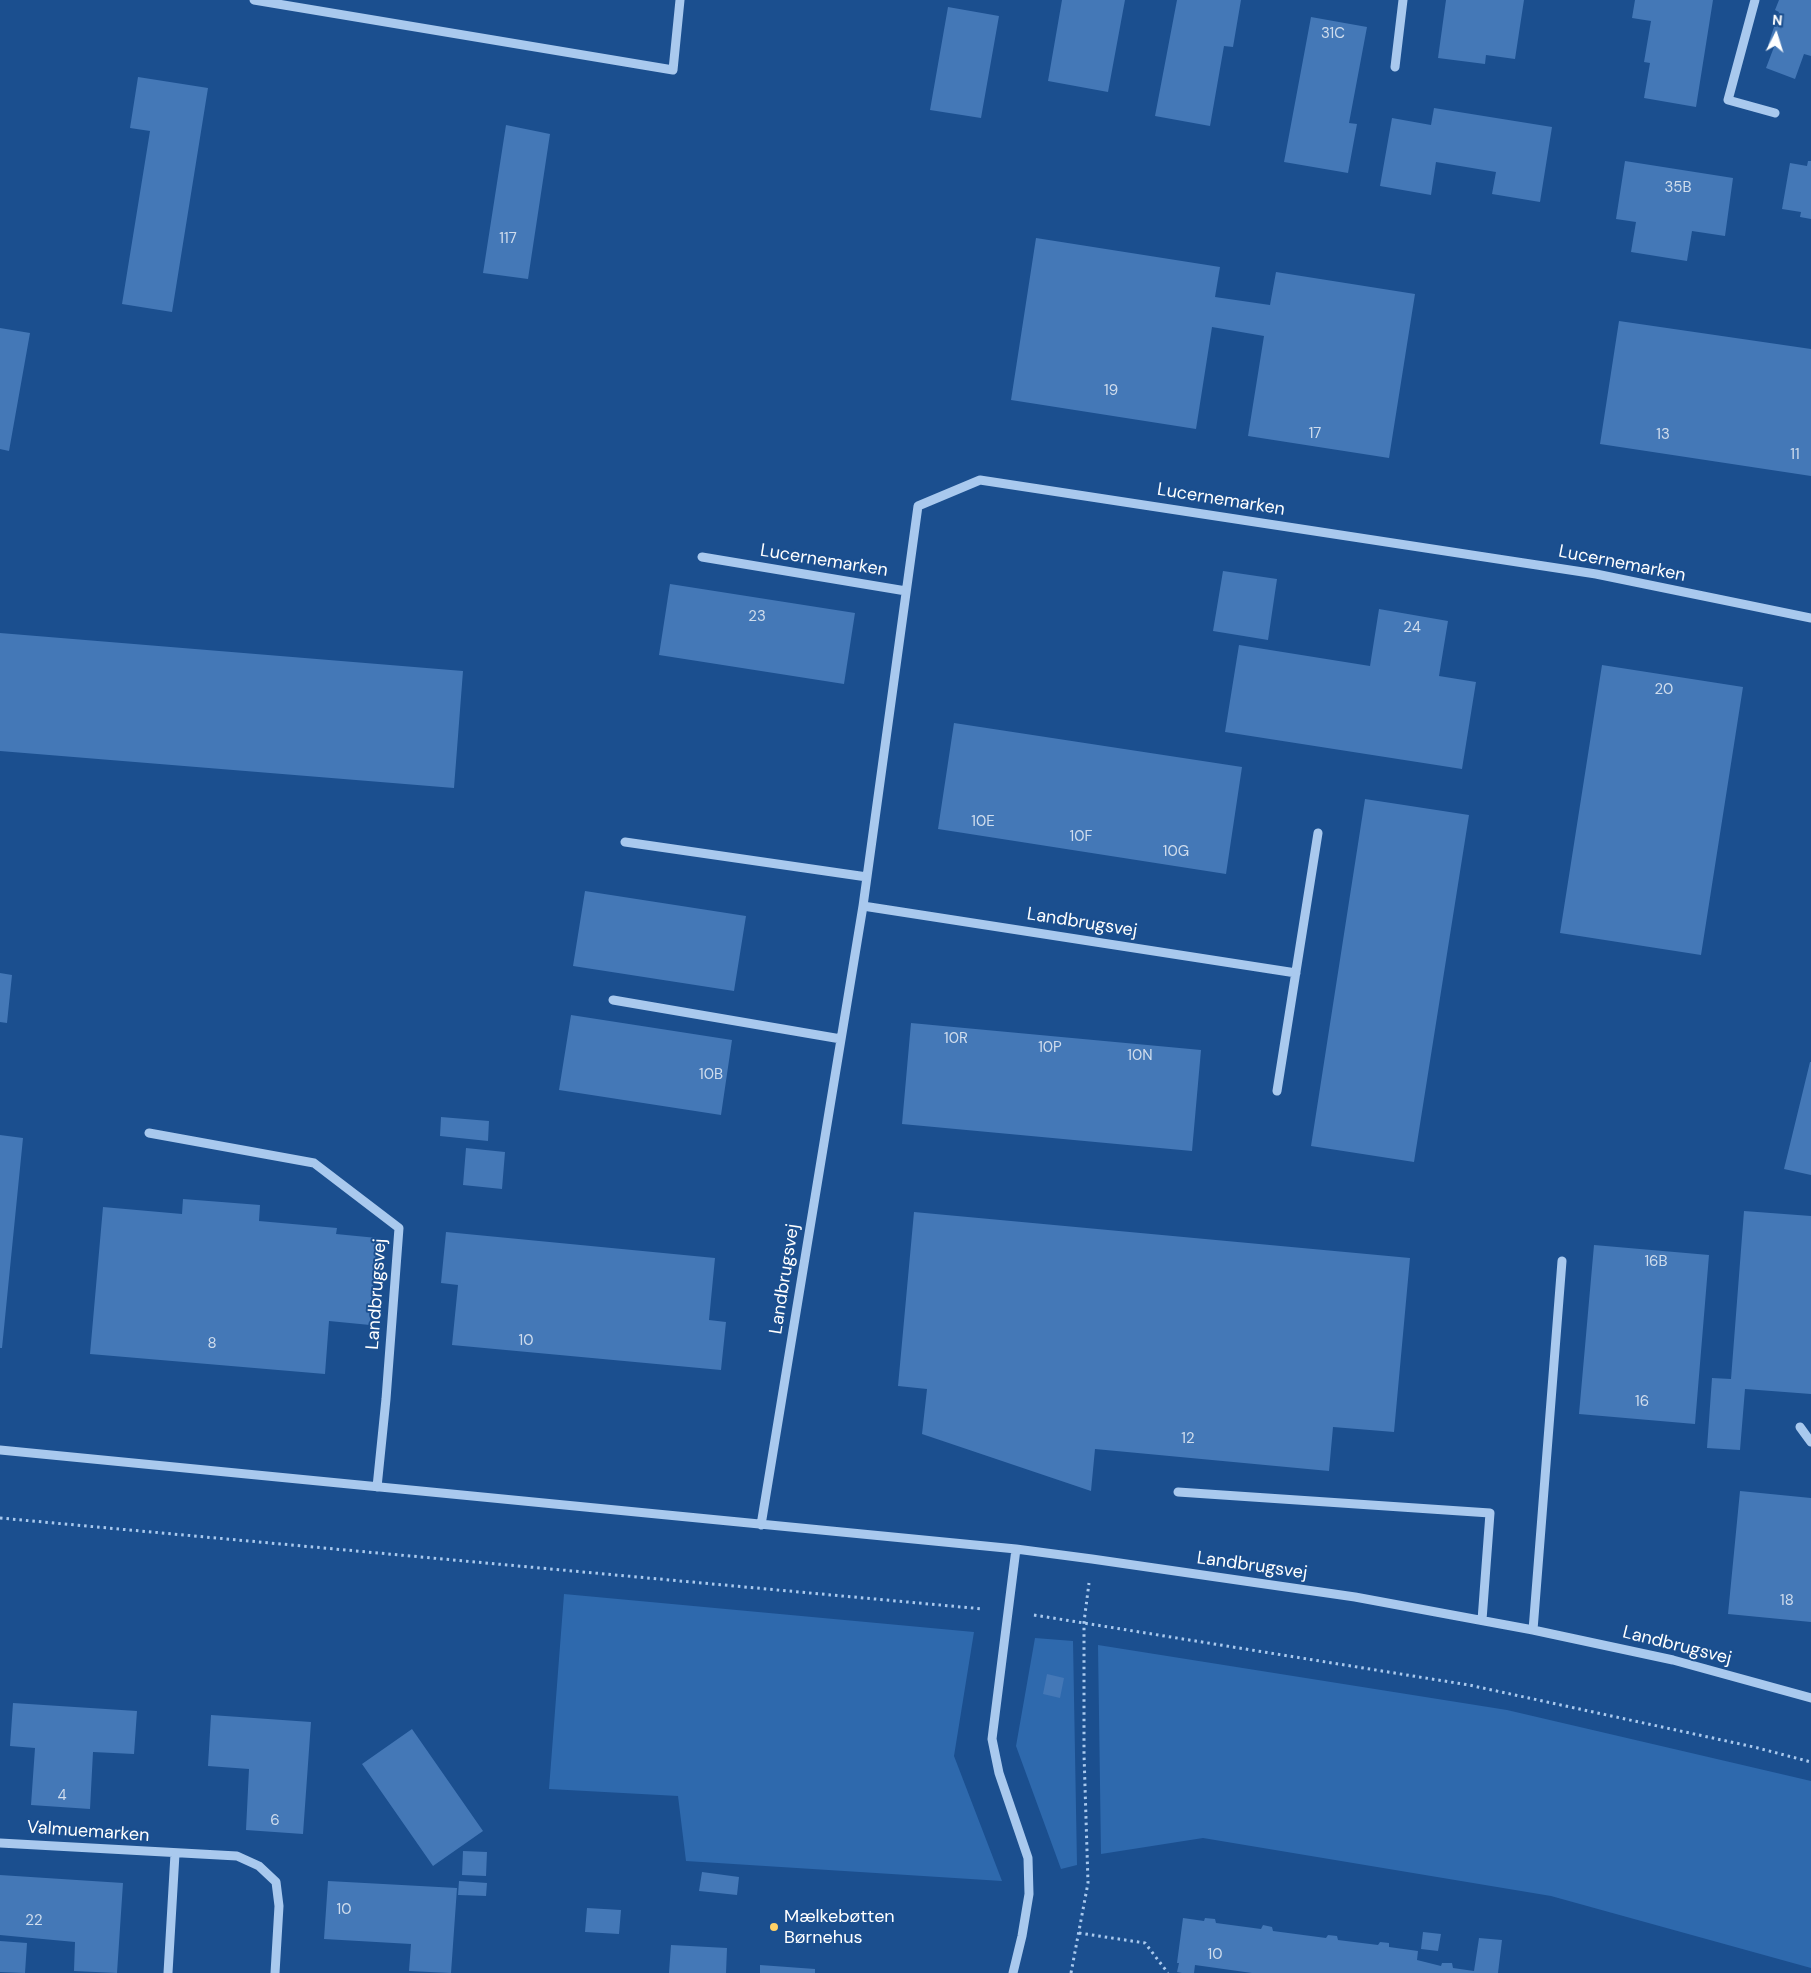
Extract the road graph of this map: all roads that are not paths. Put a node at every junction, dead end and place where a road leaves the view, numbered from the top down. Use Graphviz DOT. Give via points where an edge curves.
graph roads {
  1 [pos="254,0"];
  2 [pos="680,0"];
  3 [pos="1403,0"];
  4 [pos="1755,0"];
  5 [pos="1395,67"];
  6 [pos="1775,113"];
  7 [pos="702,557"];
  8 [pos="906,591"];
  9 [pos="1811,618"];
  10 [pos="1318,832"];
  11 [pos="626,842"];
  12 [pos="867,876"];
  13 [pos="863,906"];
  14 [pos="1296,972"];
  15 [pos="613,1000"];
  16 [pos="841,1039"];
  17 [pos="1278,1091"];
  18 [pos="149,1133"];
  19 [pos="1562,1261"];
  20 [pos="1800,1427"];
  21 [pos="1811,1442"];
  22 [pos="0,1450"];
  23 [pos="377,1487"];
  24 [pos="1178,1492"];
  25 [pos="762,1525"];
  26 [pos="1016,1549"];
  27 [pos="1482,1620"];
  28 [pos="1533,1630"];
  29 [pos="1811,1698"];
  30 [pos="0,1843"];
  31 [pos="175,1854"];
  32 [pos="168,1973"];
  33 [pos="275,1973"];
  34 [pos="1013,1973"];
  1 -- 2 [label="street" via="673,70"];
  3 -- 5 [label="street"];
  4 -- 6 [label="street" via="1728,100"];
  7 -- 8 [label="street, Lucernemarken"];
  8 -- 9 [label="street, Lucernemarken" via="918,506 980,480 1596,574"];
  8 -- 12 [label="street, Landbrugsvej"];
  10 -- 14 [label="street"];
  11 -- 12 [label="street"];
  12 -- 13 [label="street, Landbrugsvej"];
  13 -- 14 [label="street, Landbrugsvej"];
  13 -- 16 [label="street, Landbrugsvej"];
  14 -- 17 [label="street"];
  15 -- 16 [label="street"];
  16 -- 25 [label="street, Landbrugsvej"];
  18 -- 23 [label="street, Landbrugsvej" via="314,1163 399,1228"];
  19 -- 28 [label="street"];
  20 -- 21 [label="street"];
  22 -- 23 [label="street, Landbrugsvej"];
  23 -- 25 [label="street, Landbrugsvej"];
  24 -- 27 [label="street" via="1490,1513"];
  25 -- 26 [label="street, Landbrugsvej"];
  26 -- 27 [label="street, Landbrugsvej" via="1355,1597"];
  26 -- 34 [label="street" via="992,1739 999,1773 1028,1858 1030,1894"];
  27 -- 28 [label="street, Landbrugsvej"];
  28 -- 29 [label="street, Landbrugsvej" via="1673,1660"];
  30 -- 31 [label="street, Valmuemarken"];
  31 -- 32 [label="street"];
  31 -- 33 [label="street, Valmuemarken" via="237,1856 258,1866 276,1882 279,1906"];
}
